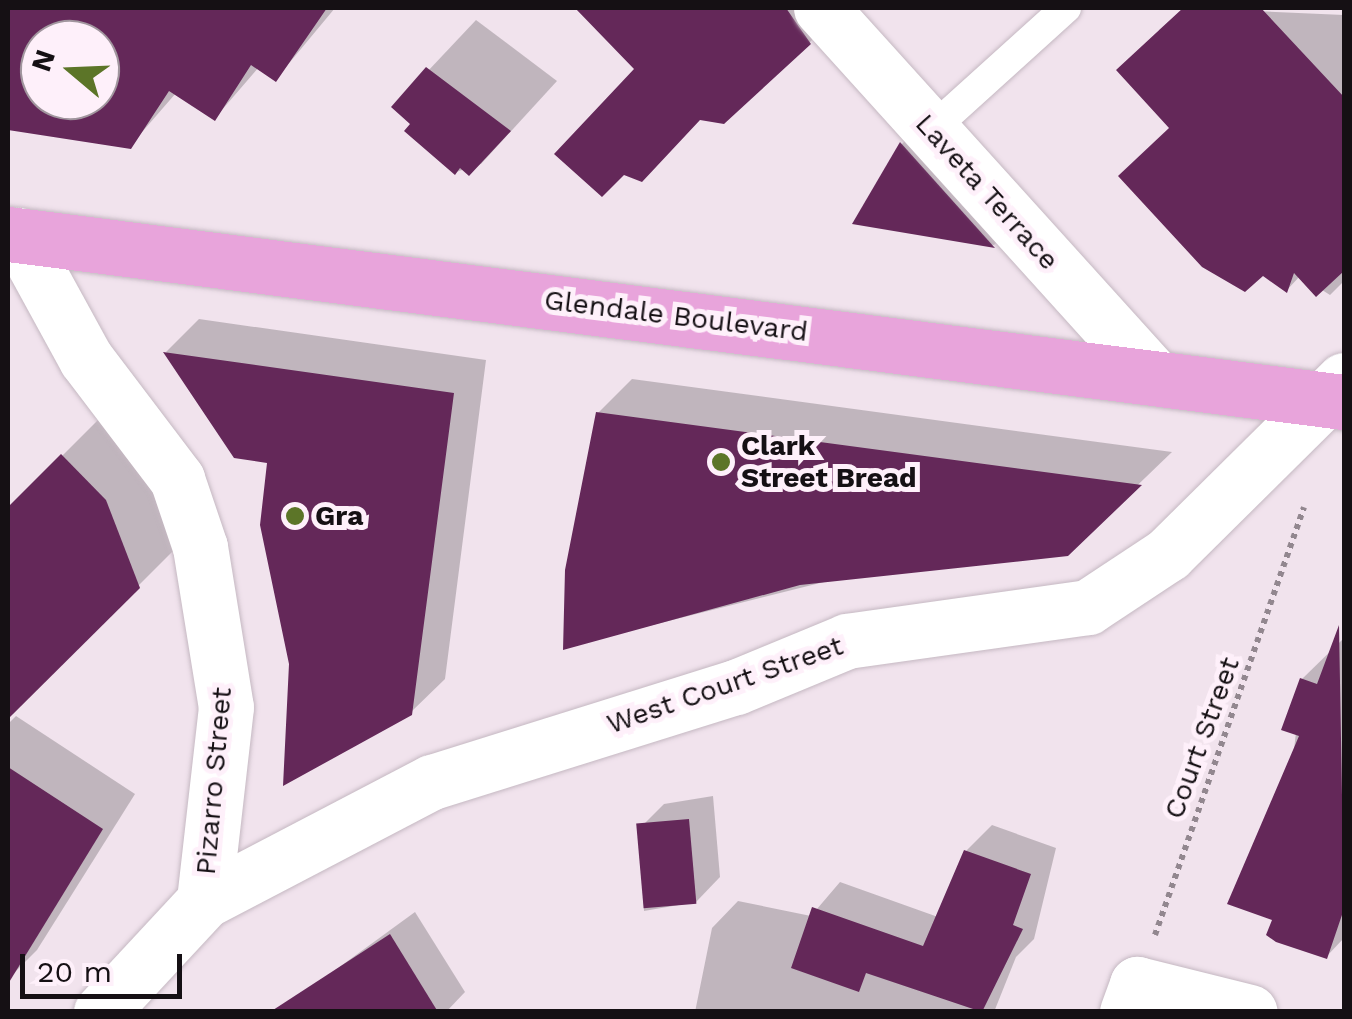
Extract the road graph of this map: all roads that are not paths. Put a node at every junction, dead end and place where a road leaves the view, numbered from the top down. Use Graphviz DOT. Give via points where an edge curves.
graph roads {
  1 [pos="821,8"];
  2 [pos="1066,8"];
  3 [pos="932,130"];
  4 [pos="13,234"];
  5 [pos="1154,377"];
  6 [pos="1338,394"];
  7 [pos="204,901"];
  8 [pos="1132,998"];
  9 [pos="102,1012"];
  10 [pos="1250,1012"];
  1 -- 3 [label="street, Laveta Terrace"];
  2 -- 3 [label="lane"];
  3 -- 5 [label="street, Laveta Terrace"];
  4 -- 5 [label="main road, Glendale Boulevard"];
  4 -- 7 [label="street, Pizarro Street" via="86,359 177,479 200,547 226,708"];
  5 -- 6 [label="main road, Glendale Boulevard"];
  6 -- 7 [label="street, West Court Street" via="1168,554 1088,606 847,641 736,686 432,782"];
  7 -- 9 [label="street, West Court Street"];
  8 -- 10 [label="street"];
}
